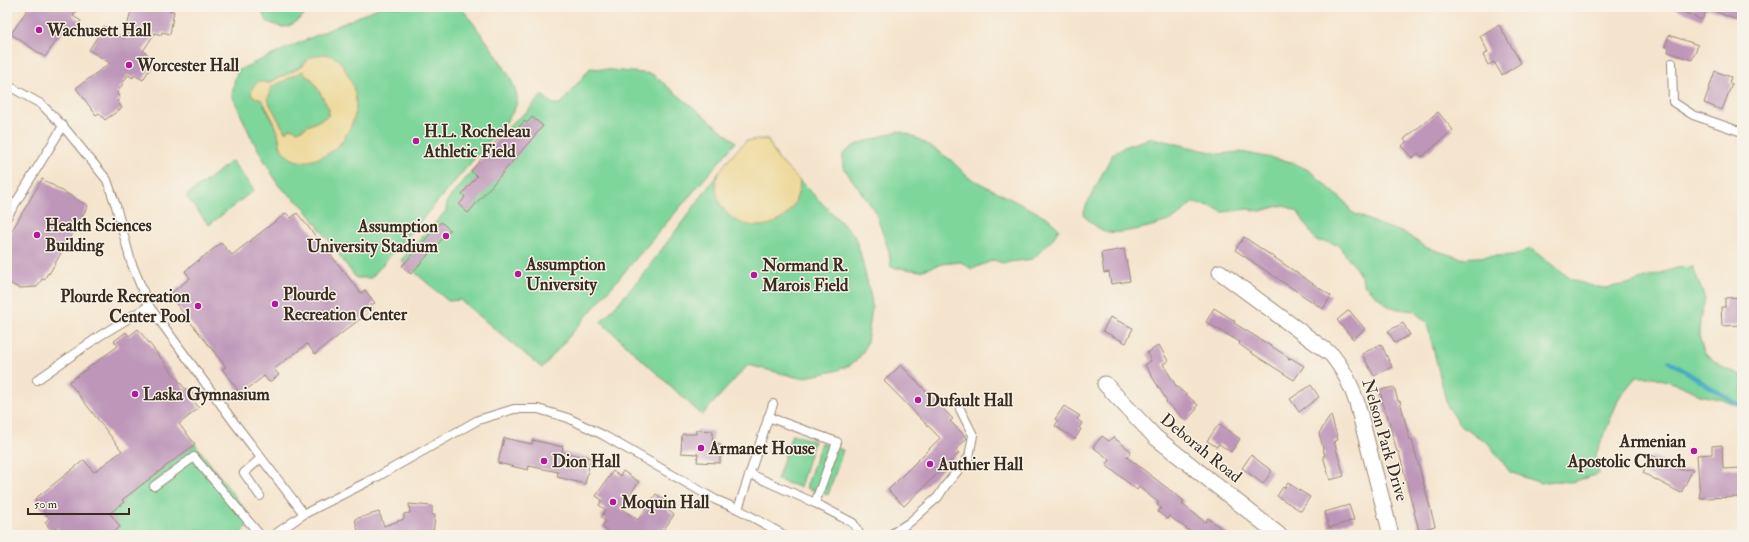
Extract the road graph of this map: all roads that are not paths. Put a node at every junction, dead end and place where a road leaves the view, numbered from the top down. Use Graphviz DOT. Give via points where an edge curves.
graph roads {
  1 [pos="1672,63"];
  2 [pos="7,85"];
  3 [pos="64,126"];
  4 [pos="1742,132"];
  5 [pos="7,217"];
  6 [pos="1220,272"];
  7 [pos="149,306"];
  8 [pos="37,380"];
  9 [pos="1105,384"];
  10 [pos="772,404"];
  11 [pos="960,409"];
  12 [pos="768,417"];
  13 [pos="261,458"];
  14 [pos="750,474"];
  15 [pos="154,486"];
  16 [pos="260,496"];
  17 [pos="815,503"];
  18 [pos="738,509"];
  19 [pos="304,514"];
  20 [pos="260,535"];
  21 [pos="274,535"];
  22 [pos="784,535"];
  23 [pos="860,535"];
  24 [pos="890,535"];
  25 [pos="1279,535"];
  26 [pos="1391,535"];
  1 -- 4 [label="lane" via="1673,102 1693,115"];
  2 -- 3 [label="lane" via="41,104"];
  3 -- 5 [label="lane"];
  3 -- 7 [label="lane" via="107,180 131,262"];
  6 -- 26 [label="street, Nelson Park Drive" via="1332,355 1343,368 1352,385"];
  7 -- 8 [label="lane" via="100,335"];
  7 -- 13 [label="lane"];
  9 -- 25 [label="street, Deborah Road" via="1155,437"];
  10 -- 12 [label="lane"];
  11 -- 24 [label="lane" via="973,435 969,457 938,497 910,522"];
  12 -- 14 [label="lane"];
  12 -- 17 [label="lane" via="837,442"];
  13 -- 16 [label="lane" via="244,473"];
  13 -- 19 [label="lane"];
  14 -- 17 [label="lane"];
  14 -- 18 [label="lane"];
  15 -- 20 [label="lane" via="194,457"];
  17 -- 23 [label="lane" via="853,523"];
  18 -- 19 [label="lane" via="716,500 603,435 568,418 526,408 483,418"];
  18 -- 22 [label="lane"];
  19 -- 21 [label="lane"];
}
